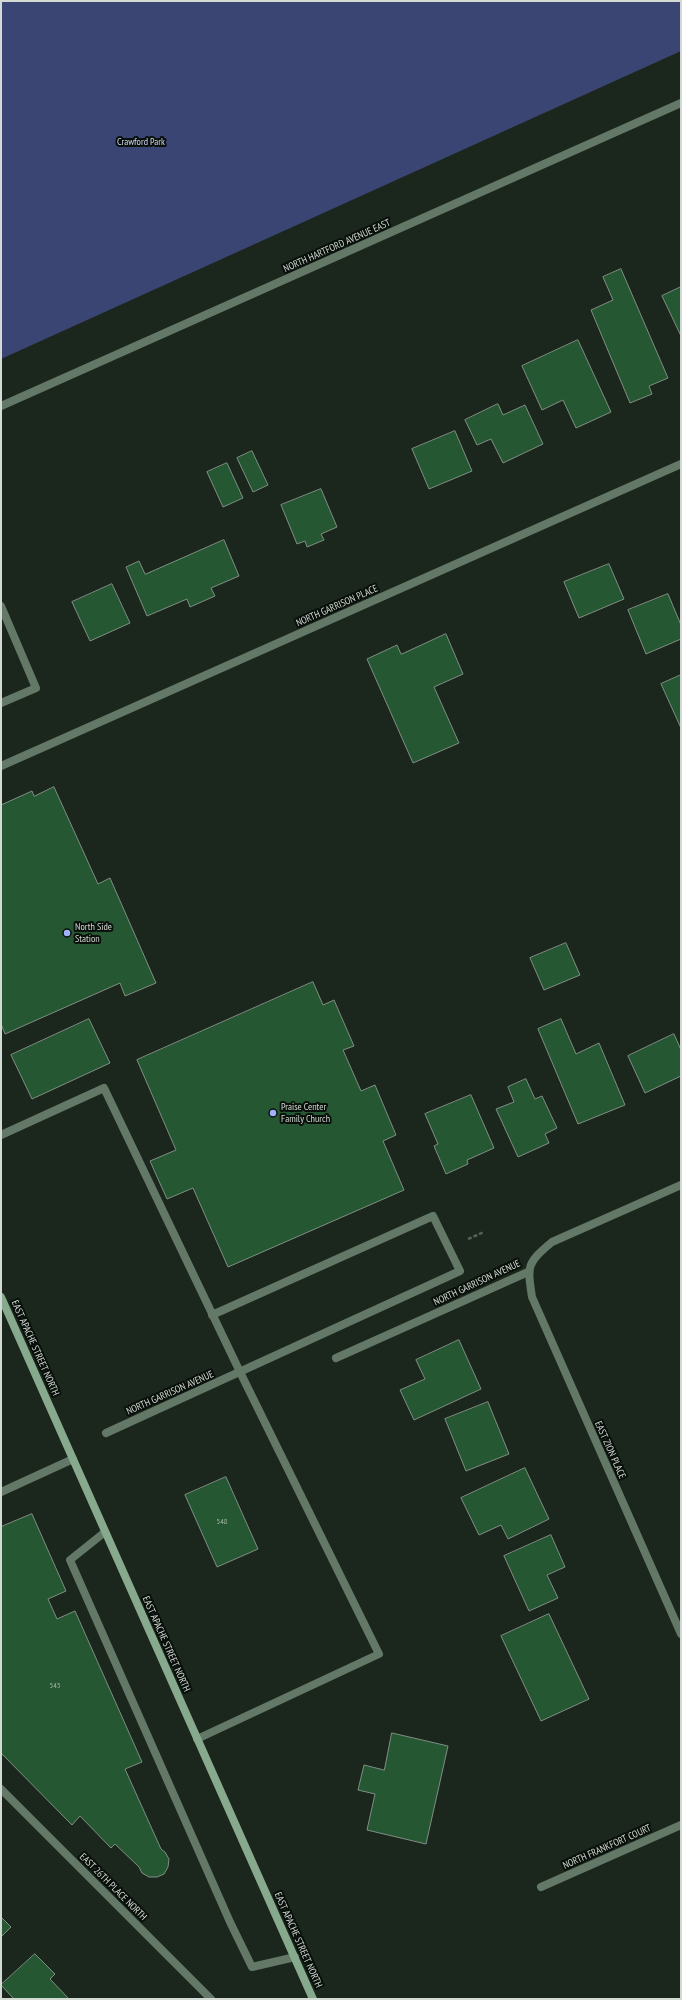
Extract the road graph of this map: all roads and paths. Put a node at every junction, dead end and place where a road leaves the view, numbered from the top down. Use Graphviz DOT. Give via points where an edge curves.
graph roads {
  1 [pos="681,103"];
  2 [pos="1,406"];
  3 [pos="681,464"];
  4 [pos="1,606"];
  5 [pos="1,703"];
  6 [pos="1,766"];
  7 [pos="1,1135"];
  8 [pos="681,1185"];
  9 [pos="528,1272"];
  10 [pos="1,1297"];
  11 [pos="212,1315"];
  12 [pos="336,1358"];
  13 [pos="240,1372"];
  14 [pos="106,1433"];
  15 [pos="73,1458"];
  16 [pos="1,1492"];
  17 [pos="106,1532"];
  18 [pos="681,1634"];
  19 [pos="197,1740"];
  20 [pos="1,1789"];
  21 [pos="681,1825"];
  22 [pos="541,1887"];
  23 [pos="295,1957"];
  24 [pos="211,1999"];
  25 [pos="313,1999"];
  1 -- 2 [label="street, NORTH HARTFORD AVENUE EAST"];
  3 -- 6 [label="street, NORTH GARRISON PLACE"];
  4 -- 5 [label="street" via="36,688"];
  7 -- 11 [label="street" via="104,1088"];
  8 -- 9 [label="street, NORTH GARRISON AVENUE" via="552,1242 534,1257"];
  9 -- 12 [label="street, NORTH GARRISON AVENUE"];
  9 -- 18 [label="street, EAST ZION PLACE" via="532,1297"];
  10 -- 15 [label="main road, EAST APACHE STREET NORTH"];
  11 -- 13 [label="street"];
  11 -- 13 [label="street, NORTH GARRISON AVENUE" via="433,1216 460,1271"];
  13 -- 14 [label="street, NORTH GARRISON AVENUE"];
  13 -- 19 [label="street" via="379,1654"];
  15 -- 16 [label="street"];
  15 -- 17 [label="main road, EAST APACHE STREET NORTH"];
  17 -- 19 [label="main road, EAST APACHE STREET NORTH"];
  17 -- 23 [label="street" via="70,1560 230,1922 252,1967"];
  19 -- 23 [label="main road, EAST APACHE STREET NORTH"];
  20 -- 24 [label="street, EAST 26TH PLACE NORTH"];
  21 -- 22 [label="street, NORTH FRANKFORT COURT"];
  23 -- 25 [label="main road, EAST APACHE STREET NORTH"];
}
